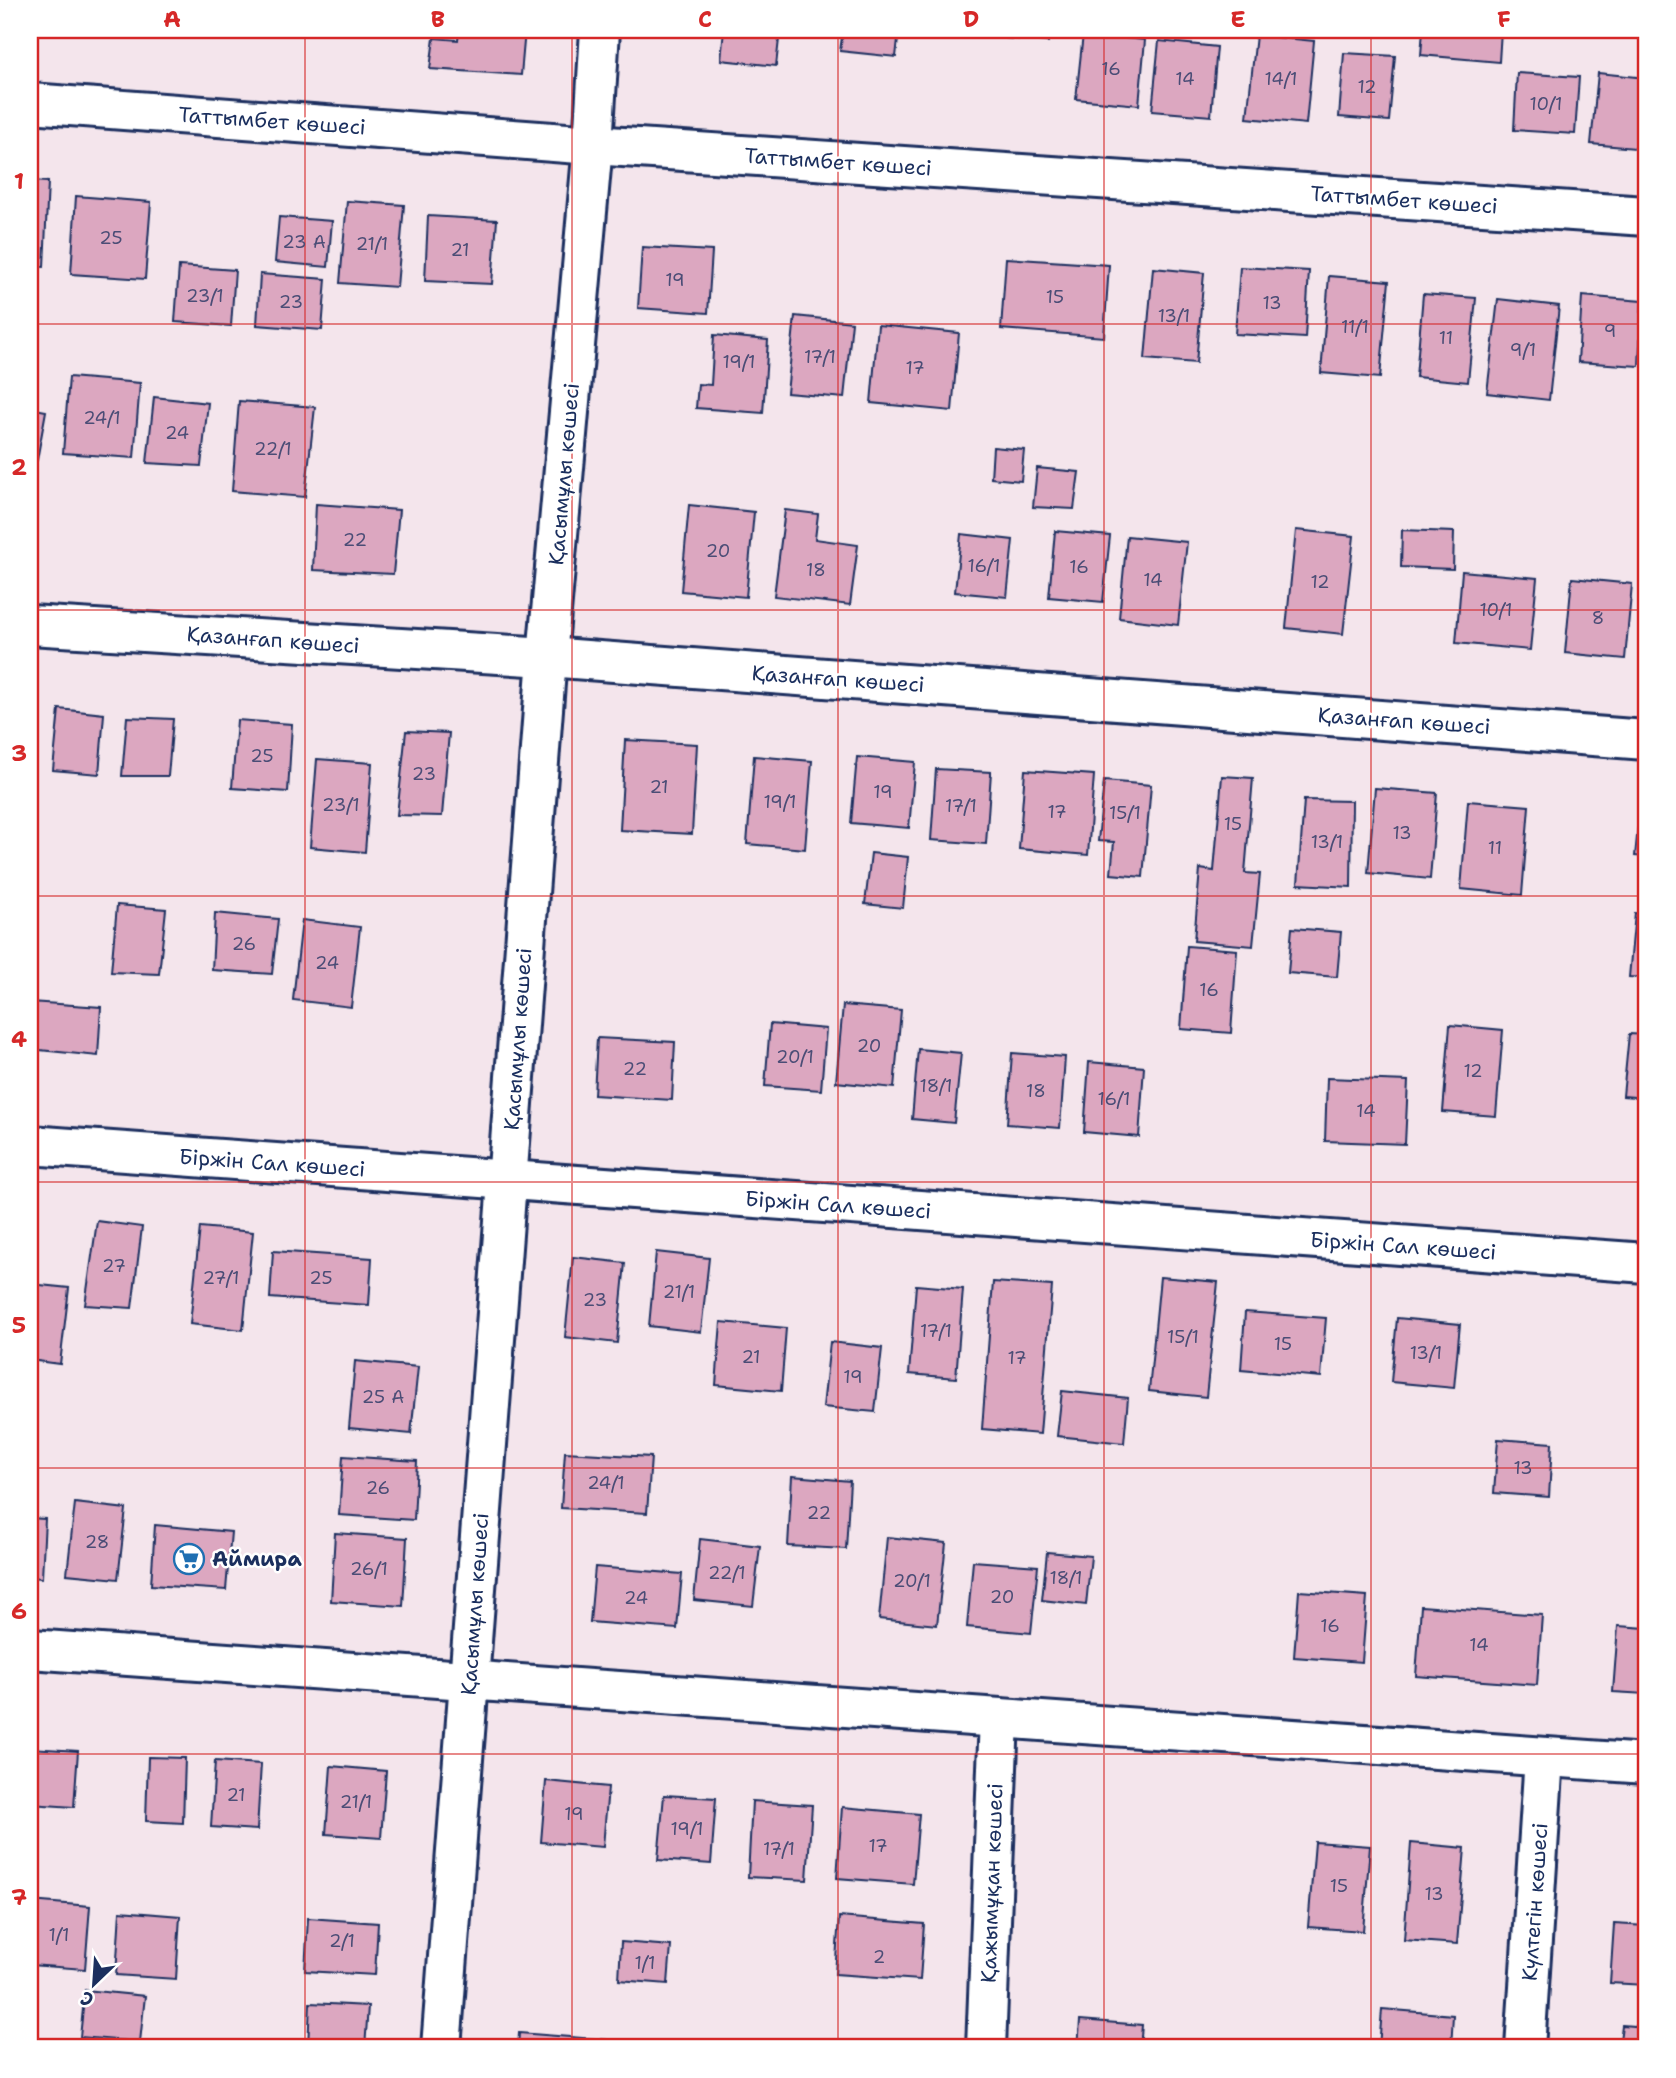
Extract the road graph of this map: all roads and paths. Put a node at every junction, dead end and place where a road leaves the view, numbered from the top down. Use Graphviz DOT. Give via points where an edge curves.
graph roads {
  1 [pos="600,30"];
  2 [pos="30,103"];
  3 [pos="593,145"];
  4 [pos="1646,216"];
  5 [pos="30,625"];
  6 [pos="547,657"];
  7 [pos="1646,740"];
  8 [pos="30,1145"];
  9 [pos="507,1181"];
  10 [pos="1646,1264"];
  11 [pos="30,1649"];
  12 [pos="469,1680"];
  13 [pos="999,1718"];
  14 [pos="1544,1757"];
  15 [pos="1646,1764"];
  16 [pos="441,2048"];
  17 [pos="986,2048"];
  18 [pos="1525,2048"];
  1 -- 3 [label="street, Қасымұлы көшесі"];
  2 -- 3 [label="street, Таттымбет көшесі"];
  3 -- 4 [label="street, Таттымбет көшесі"];
  3 -- 6 [label="street, Қасымұлы көшесі"];
  5 -- 6 [label="street, Қазанғап көшесі"];
  6 -- 7 [label="street, Қазанғап көшесі"];
  6 -- 9 [label="street, Қасымұлы көшесі"];
  8 -- 9 [label="street, Біржін Сал көшесі"];
  9 -- 10 [label="street, Біржін Сал көшесі"];
  9 -- 12 [label="street, Қасымұлы көшесі"];
  11 -- 12 [label="street"];
  12 -- 13 [label="street"];
  12 -- 16 [label="street, Қасымұлы көшесі"];
  13 -- 14 [label="street"];
  13 -- 17 [label="street, Қажымұқан көшесі"];
  14 -- 15 [label="street"];
  14 -- 18 [label="street, Күлтегін көшесі"];
}
